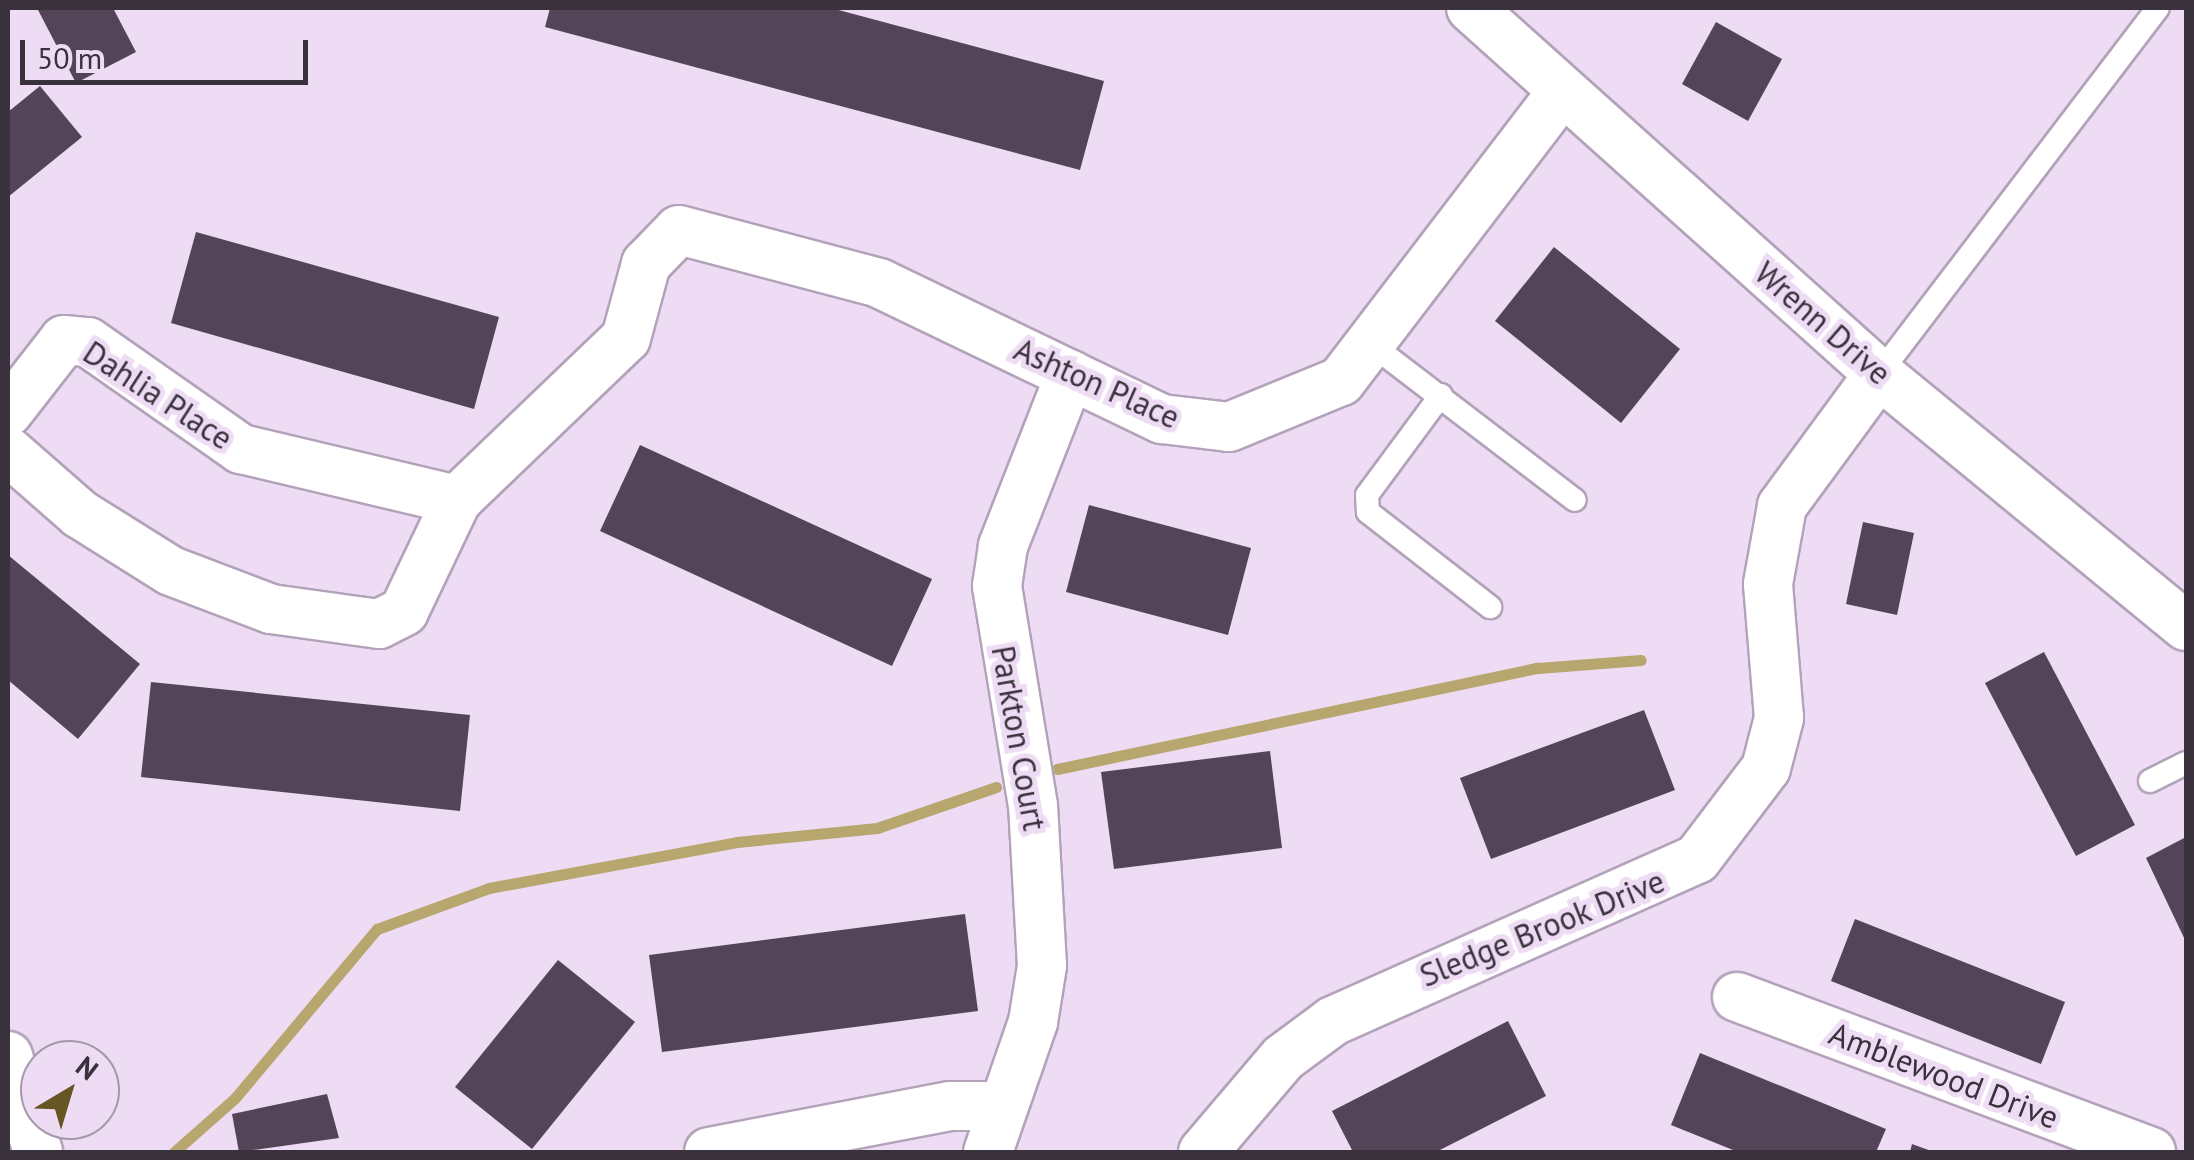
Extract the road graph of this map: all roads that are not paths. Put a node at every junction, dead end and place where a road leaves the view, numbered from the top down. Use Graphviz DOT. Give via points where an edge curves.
graph roads {
  1 [pos="1470,8"];
  2 [pos="2158,8"];
  3 [pos="1562,92"];
  4 [pos="1372,345"];
  5 [pos="1879,374"];
  6 [pos="1070,376"];
  7 [pos="1441,395"];
  8 [pos="8,412"];
  9 [pos="8,451"];
  10 [pos="457,500"];
  11 [pos="1575,500"];
  12 [pos="1490,607"];
  13 [pos="2186,626"];
  14 [pos="2186,763"];
  15 [pos="2150,781"];
  16 [pos="1737,997"];
  17 [pos="8,1056"];
  18 [pos="1001,1106"];
  19 [pos="38,1152"];
  20 [pos="709,1152"];
  21 [pos="988,1152"];
  22 [pos="1203,1152"];
  23 [pos="2151,1152"];
  1 -- 3 [label="street, Wrenn Drive"];
  2 -- 5 [label="lane"];
  3 -- 4 [label="street, Ashton Place"];
  3 -- 5 [label="street, Wrenn Drive"];
  4 -- 6 [label="street, Ashton Place" via="1316,399 1229,427 1162,418"];
  4 -- 7 [label="lane"];
  5 -- 13 [label="street, Wrenn Drive"];
  5 -- 22 [label="street, Sledge Brook Drive" via="1782,506 1768,584 1779,718 1766,768 1697,859 1333,1021 1283,1058"];
  6 -- 10 [label="street, Ashton Place" via="880,283 679,230 646,264 626,338 600,370"];
  6 -- 18 [label="street, Parkton Court" via="1003,546 997,586 1042,907 1033,1022"];
  7 -- 11 [label="lane"];
  7 -- 12 [label="lane" via="1367,495 1368,512"];
  8 -- 10 [label="street, Dahlia Place" via="64,340 88,342 241,449"];
  9 -- 10 [label="street" via="80,514 171,571 272,609 333,621 379,624 404,611"];
  14 -- 15 [label="lane"];
  16 -- 23 [label="street, Amblewood Drive"];
  17 -- 19 [label="street"];
  18 -- 20 [label="street" via="951,1106"];
  18 -- 21 [label="street, Parkton Court"];
}
